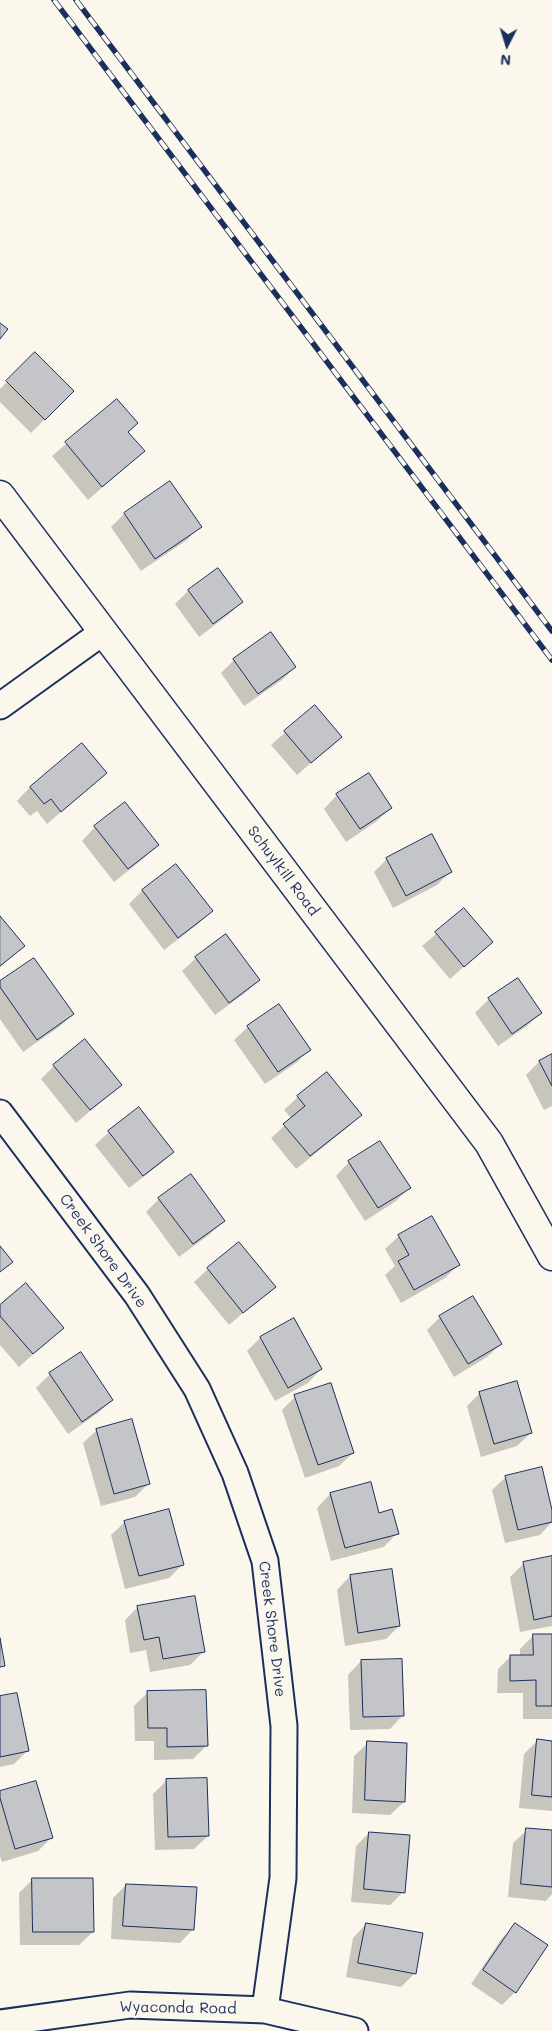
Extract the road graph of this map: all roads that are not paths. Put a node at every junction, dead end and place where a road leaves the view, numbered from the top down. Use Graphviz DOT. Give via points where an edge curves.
graph roads {
  1 [pos="0,495"];
  2 [pos="103,632"];
  3 [pos="0,706"];
  4 [pos="0,1112"];
  5 [pos="552,1256"];
  6 [pos="265,2010"];
  7 [pos="0,2023"];
  8 [pos="355,2031"];
  1 -- 2 [label="street, Schuylkill Road"];
  2 -- 3 [label="street"];
  2 -- 5 [label="street, Schuylkill Road" via="489,1143"];
  4 -- 6 [label="street, Creek Shore Drive" via="137,1295 197,1389 235,1474 265,1561 284,1726 283,1878"];
  6 -- 7 [label="street, Wyaconda Road" via="130,2004"];
  6 -- 8 [label="street, Wyaconda Road"];
}
